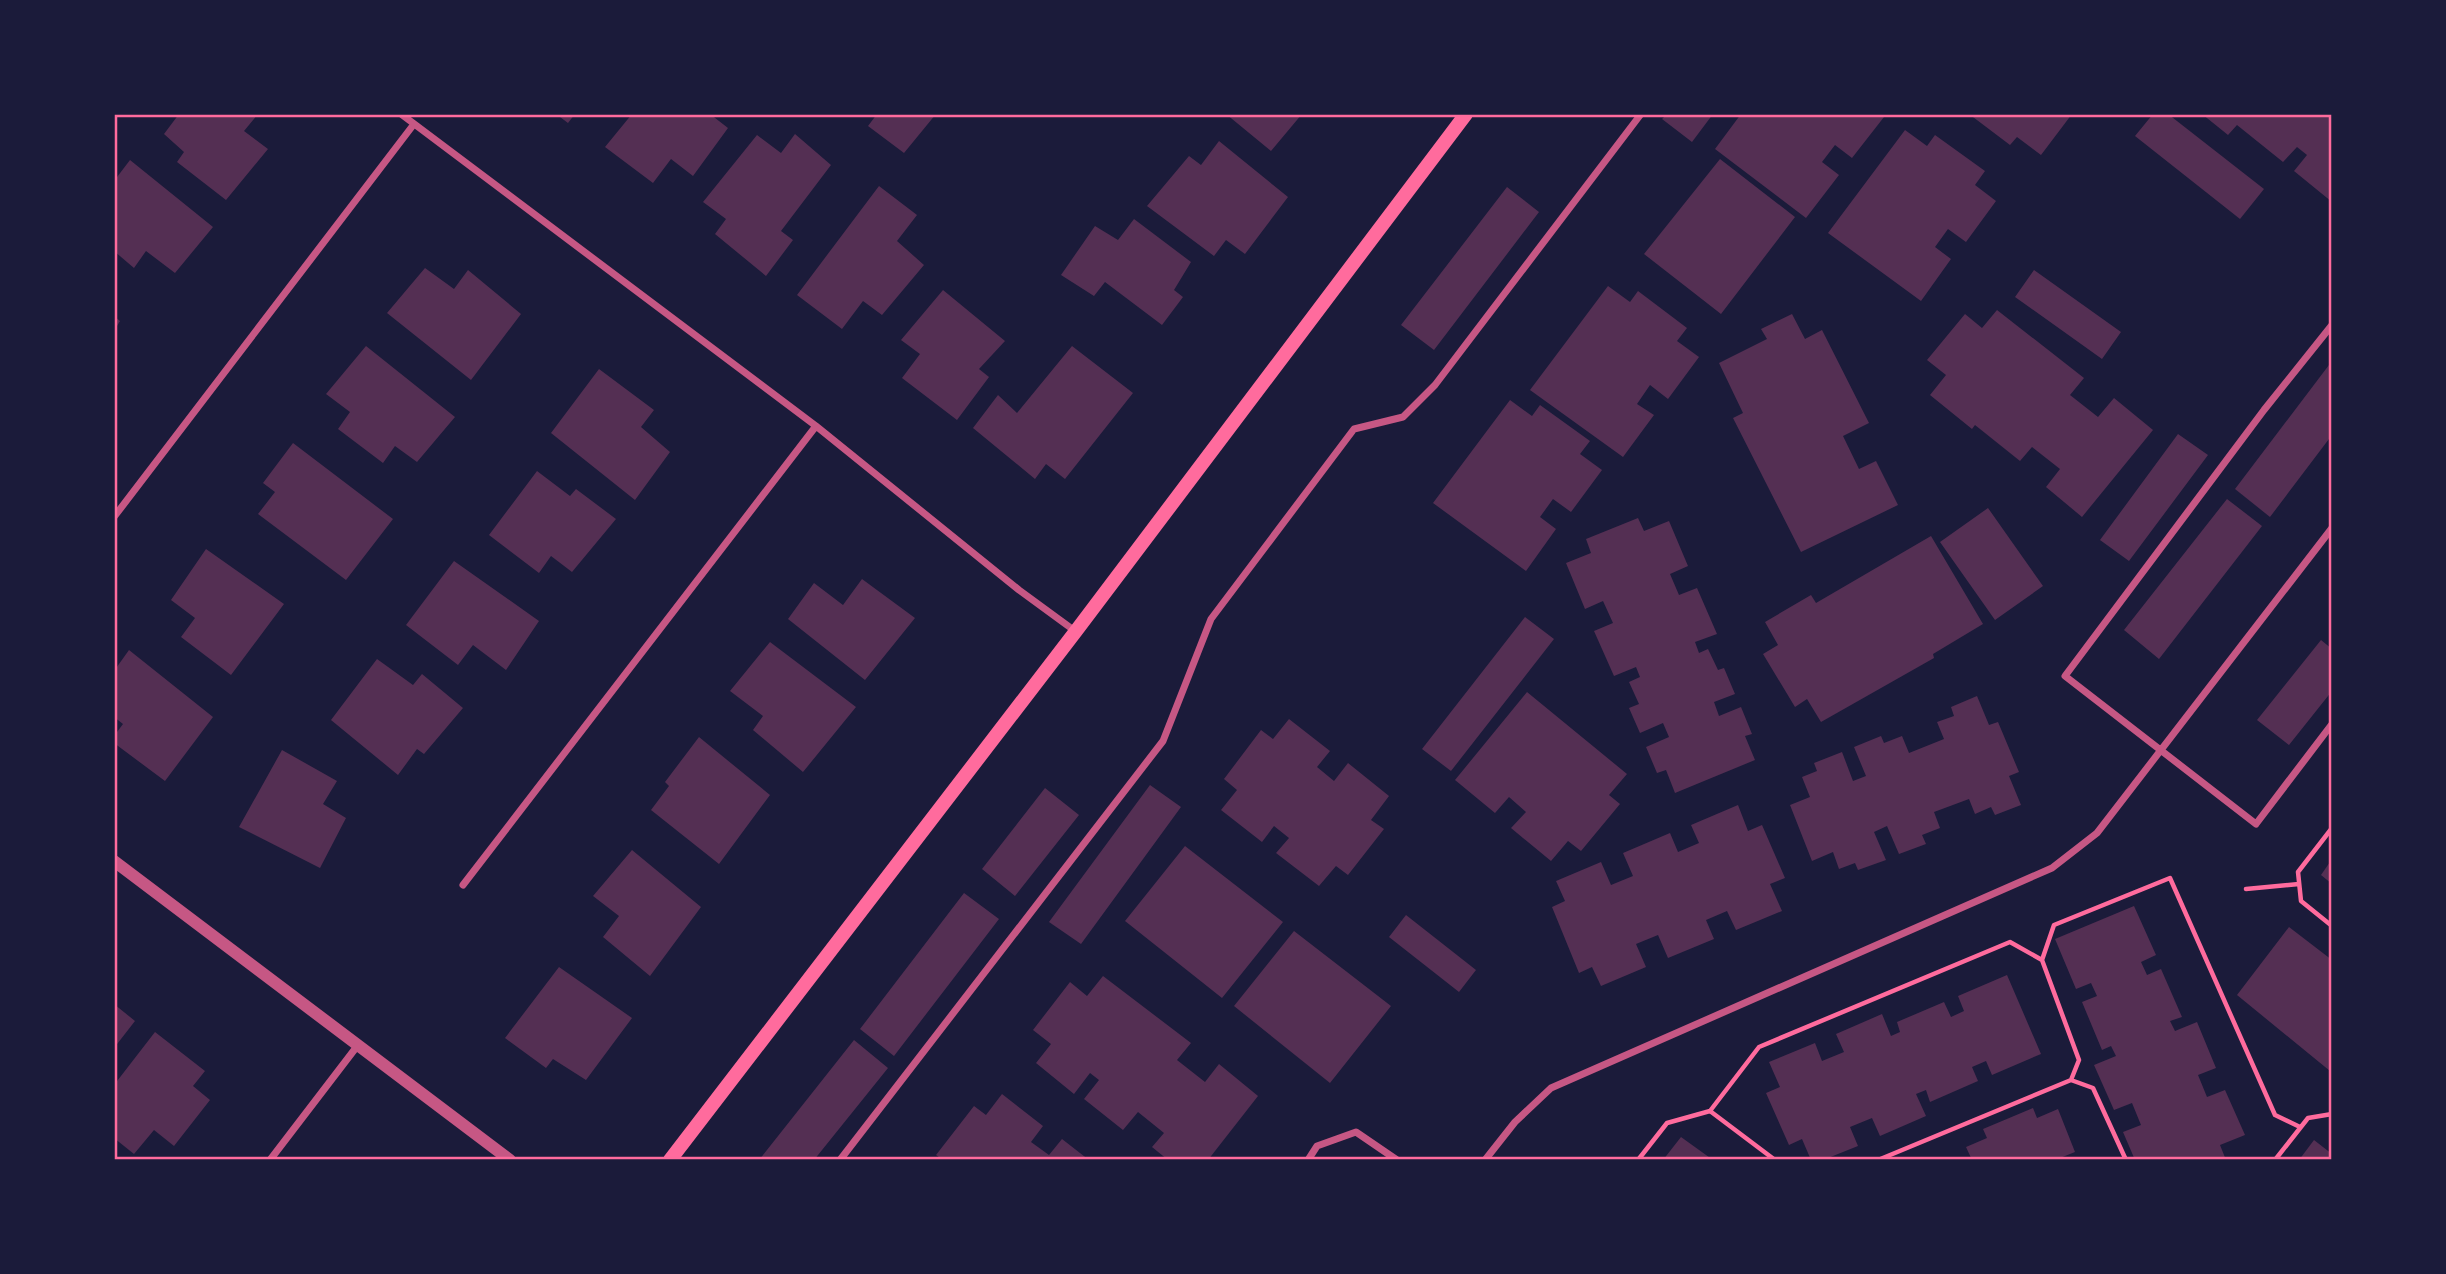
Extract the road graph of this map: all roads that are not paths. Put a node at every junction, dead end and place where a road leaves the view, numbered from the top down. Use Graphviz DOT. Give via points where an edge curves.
graph roads {
  1 [pos="401,114"];
  2 [pos="1466,114"];
  3 [pos="1641,114"];
  4 [pos="414,124"];
  5 [pos="2332,325"];
  6 [pos="816,426"];
  7 [pos="114,517"];
  8 [pos="2332,528"];
  9 [pos="1076,631"];
  10 [pos="2332,724"];
  11 [pos="2162,751"];
  12 [pos="114,861"];
  13 [pos="463,885"];
  14 [pos="358,1045"];
  15 [pos="1391,1159"];
  16 [pos="270,1160"];
  17 [pos="510,1160"];
  18 [pos="670,1160"];
  19 [pos="840,1160"];
  20 [pos="1308,1160"];
  21 [pos="1485,1160"];
  1 -- 4 [label="street"];
  2 -- 9 [label="main road"];
  3 -- 19 [label="street" via="1435,384 1403,417 1354,429 1210,619 1163,741"];
  4 -- 6 [label="street"];
  4 -- 7 [label="street"];
  5 -- 11 [label="street" via="2065,676"];
  6 -- 9 [label="street"];
  6 -- 13 [label="street"];
  8 -- 11 [label="street"];
  9 -- 18 [label="main road"];
  10 -- 11 [label="street" via="2256,824"];
  11 -- 21 [label="street" via="2097,833 2052,867 1551,1088 1515,1122"];
  12 -- 14 [label="street"];
  14 -- 16 [label="street"];
  14 -- 17 [label="street"];
  15 -- 20 [label="street" via="1356,1132 1317,1146"];
}
